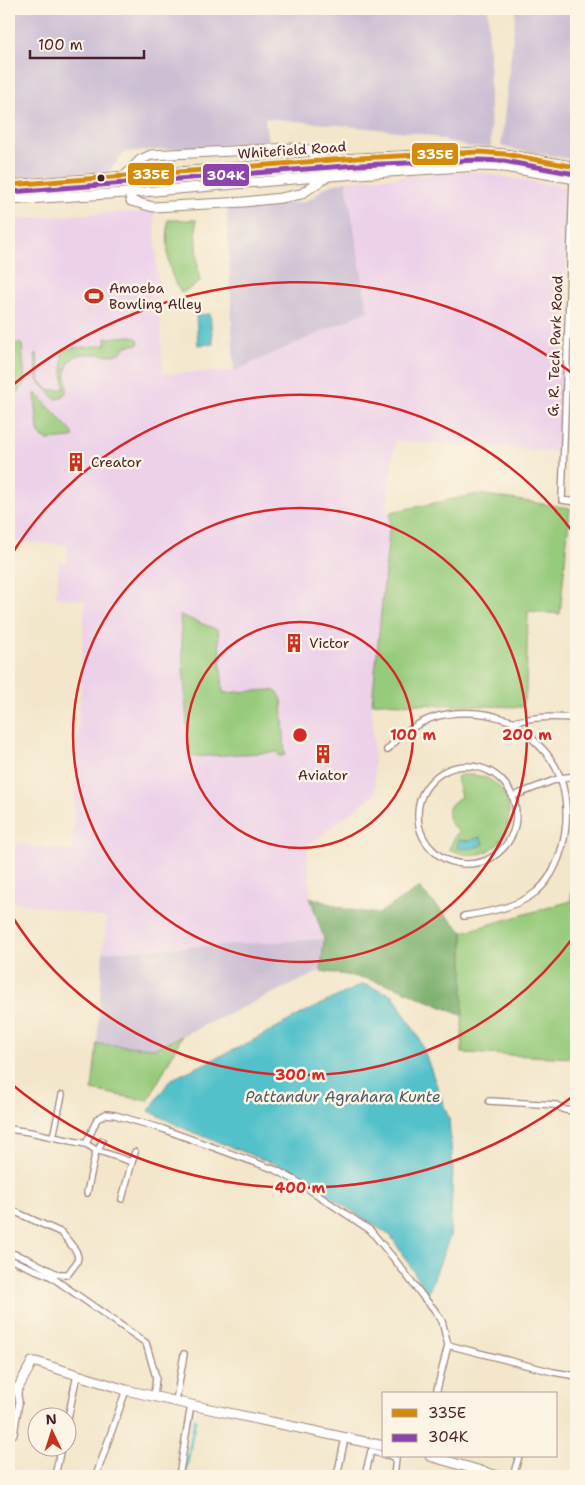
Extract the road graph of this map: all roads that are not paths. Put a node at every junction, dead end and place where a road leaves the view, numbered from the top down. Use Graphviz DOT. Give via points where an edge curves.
graph roads {
  1 [pos="325,161"];
  2 [pos="576,167"];
  3 [pos="125,176"];
  4 [pos="329,176"];
  5 [pos="575,179"];
  6 [pos="9,185"];
  7 [pos="130,193"];
  8 [pos="9,200"];
  9 [pos="576,502"];
  10 [pos="576,718"];
  11 [pos="512,721"];
  12 [pos="387,750"];
  13 [pos="576,776"];
  14 [pos="560,778"];
  15 [pos="513,796"];
  16 [pos="464,916"];
  17 [pos="62,1095"];
  18 [pos="489,1101"];
  19 [pos="576,1112"];
  20 [pos="9,1129"];
  21 [pos="54,1137"];
  22 [pos="102,1141"];
  23 [pos="86,1144"];
  24 [pos="97,1151"];
  25 [pos="135,1152"];
  26 [pos="132,1162"];
  27 [pos="87,1193"];
  28 [pos="122,1199"];
  29 [pos="9,1209"];
  30 [pos="9,1252"];
  31 [pos="9,1259"];
  32 [pos="448,1345"];
  33 [pos="184,1354"];
  34 [pos="77,1375"];
  35 [pos="576,1376"];
  36 [pos="13,1389"];
  37 [pos="126,1390"];
  38 [pos="436,1392"];
  39 [pos="154,1396"];
  40 [pos="176,1401"];
  41 [pos="191,1405"];
  42 [pos="70,1408"];
  43 [pos="14,1434"];
  44 [pos="345,1438"];
  45 [pos="382,1446"];
  46 [pos="382,1454"];
  47 [pos="59,1458"];
  48 [pos="396,1458"];
  49 [pos="437,1458"];
  50 [pos="518,1458"];
  51 [pos="55,1476"];
  52 [pos="96,1476"];
  53 [pos="179,1476"];
  54 [pos="337,1476"];
  55 [pos="365,1476"];
  56 [pos="394,1476"];
  57 [pos="498,1476"];
  58 [pos="514,1476"];
  1 -- 2 [label="main road, Whitefield Road" via="490,152"];
  1 -- 3 [label="main road, Whitefield Road"];
  1 -- 3 [label="main road" via="309,150 294,148 151,155 140,160"];
  3 -- 6 [label="main road, Whitefield Road"];
  4 -- 5 [label="main road, Whitefield Road" via="478,166"];
  4 -- 7 [label="main road, Whitefield Road"];
  4 -- 7 [label="main road, Whitefield Road" via="301,194 244,202 152,207 131,201"];
  5 -- 9 [label="street, G. R. Tech Park Road" via="562,500"];
  7 -- 8 [label="main road, Whitefield Road"];
  10 -- 11 [label="street" via="540,717"];
  11 -- 12 [label="street" via="486,714 444,714 407,730"];
  11 -- 14 [label="street" via="544,750"];
  13 -- 14 [label="street"];
  14 -- 15 [label="street"];
  14 -- 16 [label="street" via="565,793 565,828 558,860 550,875 536,892 517,903"];
  15 -- 15 [label="street" via="516,825 510,840 488,860 458,864 444,859 423,838 418,823 418,807 423,792 432,779 446,770 477,766 492,772"];
  17 -- 21 [label="street"];
  18 -- 19 [label="street" via="556,1105"];
  20 -- 21 [label="street"];
  21 -- 23 [label="street"];
  22 -- 24 [label="street"];
  23 -- 24 [label="street"];
  23 -- 32 [label="street" via="97,1119 106,1114 115,1115 276,1170 298,1182 377,1237 438,1314"];
  24 -- 26 [label="street"];
  24 -- 27 [label="street"];
  25 -- 26 [label="street"];
  26 -- 28 [label="street"];
  29 -- 30 [label="street" via="62,1233 78,1257 68,1274 57,1274"];
  31 -- 39 [label="street" via="50,1276 146,1343 156,1377"];
  32 -- 35 [label="street"];
  32 -- 38 [label="street"];
  33 -- 40 [label="street"];
  34 -- 36 [label="main road" via="32,1362"];
  34 -- 37 [label="main road"];
  34 -- 42 [label="street"];
  36 -- 43 [label="street" via="19,1402"];
  37 -- 39 [label="main road"];
  37 -- 52 [label="street"];
  39 -- 40 [label="main road"];
  40 -- 41 [label="main road"];
  41 -- 44 [label="main road"];
  41 -- 53 [label="street"];
  44 -- 45 [label="main road"];
  44 -- 54 [label="street"];
  46 -- 55 [label="street" via="371,1451"];
  47 -- 51 [label="street"];
  48 -- 56 [label="street"];
  49 -- 57 [label="main road"];
  50 -- 58 [label="street"];
}
